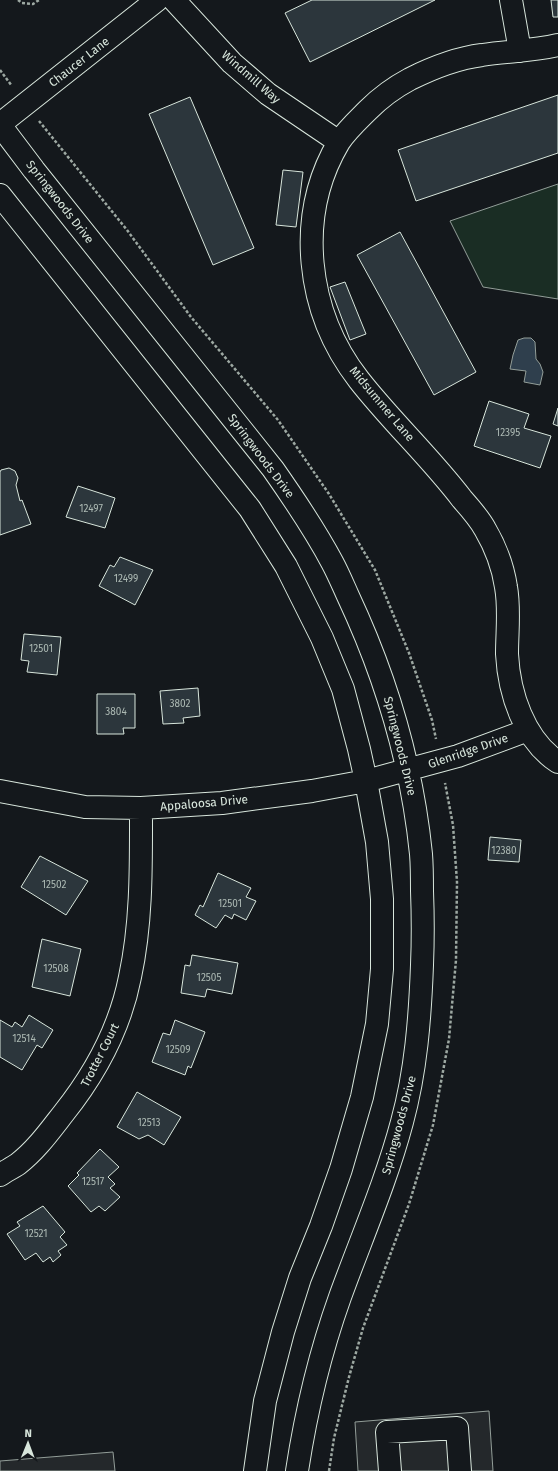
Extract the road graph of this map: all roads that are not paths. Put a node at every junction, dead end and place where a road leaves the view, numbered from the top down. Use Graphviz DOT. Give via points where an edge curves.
graph roads {
  1 [pos="157,0"];
  2 [pos="174,0"];
  3 [pos="512,0"];
  4 [pos="558,44"];
  5 [pos="520,52"];
  6 [pos="0,125"];
  7 [pos="339,142"];
  8 [pos="0,195"];
  9 [pos="528,730"];
  10 [pos="558,762"];
  11 [pos="407,771"];
  12 [pos="366,781"];
  13 [pos="0,791"];
  14 [pos="141,808"];
  15 [pos="0,1175"];
  16 [pos="255,1471"];
  17 [pos="297,1471"];
  18 [pos="390,1471"];
  19 [pos="460,1471"];
  1 -- 6 [label="street, Chaucer Lane"];
  2 -- 7 [label="street, Windmill Way" via="232,63 268,94"];
  3 -- 5 [label="street"];
  4 -- 5 [label="street, Midsummer Lane"];
  5 -- 7 [label="street, Midsummer Lane" via="480,55 440,66 408,80 379,100"];
  6 -- 11 [label="street, Springwoods Drive" via="273,469 301,510 333,563 364,631 386,693"];
  7 -- 9 [label="street, Midsummer Lane" via="324,175 314,213 311,238 313,272 320,306 335,344 358,379 454,488 485,528 498,556 506,587 509,618 507,655 511,685"];
  8 -- 12 [label="street" via="250,509 286,566 322,638 343,688"];
  9 -- 10 [label="street, Midsummer Lane" via="538,745"];
  9 -- 11 [label="street, Glenridge Drive" via="458,756"];
  11 -- 12 [label="street, Appaloosa Drive"];
  11 -- 17 [label="street, Springwoods Drive" via="421,856 423,934 421,996 413,1073 402,1123 383,1184 339,1298 319,1362 304,1424"];
  12 -- 14 [label="street, Appaloosa Drive" via="222,803"];
  12 -- 16 [label="street" via="377,842 382,899 382,969 378,1024 362,1097 341,1169 282,1332 265,1401"];
  13 -- 14 [label="street, Appaloosa Drive" via="85,808"];
  14 -- 15 [label="street, Trotter Court" via="141,880 136,945 130,978 118,1018 102,1057 80,1092 40,1143 19,1163"];
  18 -- 19 [label="street" via="387,1432 457,1428"];
}
